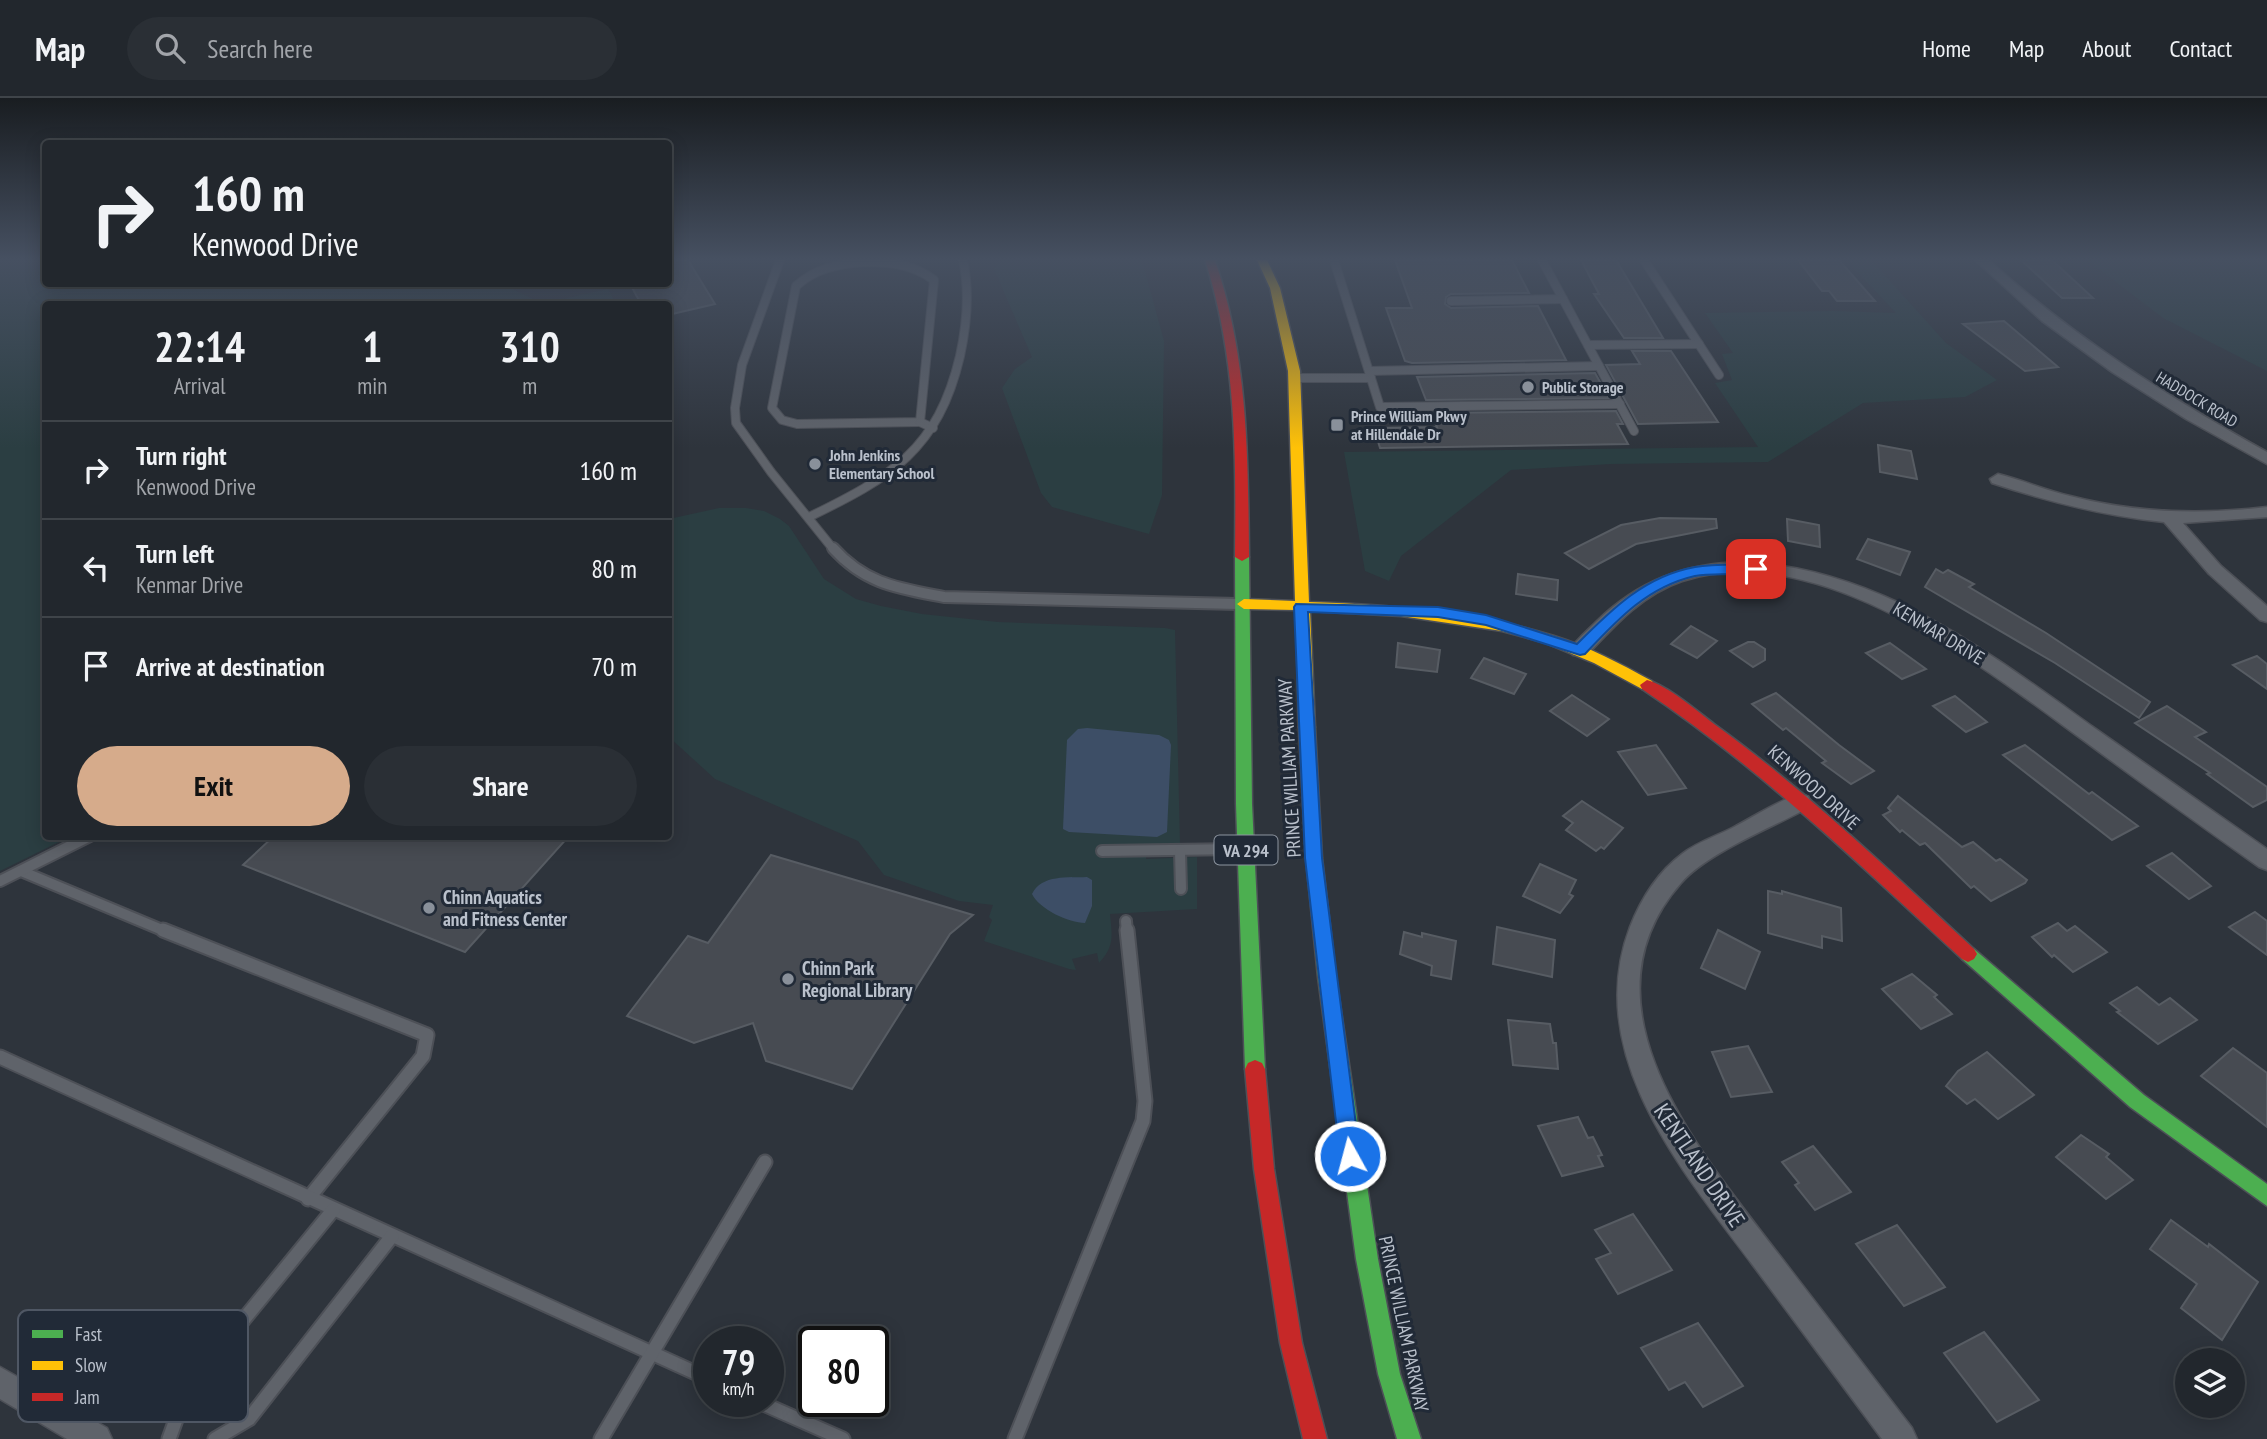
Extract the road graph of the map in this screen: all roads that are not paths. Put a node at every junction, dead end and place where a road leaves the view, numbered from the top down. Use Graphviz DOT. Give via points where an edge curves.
graph roads {
  1 [pos="757,323"];
  2 [pos="789,323"];
  3 [pos="930,323"];
  4 [pos="965,323"];
  5 [pos="1231,323"];
  6 [pos="1283,323"];
  7 [pos="1354,323"];
  8 [pos="1576,323"];
  9 [pos="1685,323"];
  10 [pos="2053,323"];
  11 [pos="1699,344"];
  12 [pos="1588,345"];
  13 [pos="1599,366"];
  14 [pos="1370,374"];
  15 [pos="1719,375"];
  16 [pos="1294,378"];
  17 [pos="1620,404"];
  18 [pos="920,422"];
  19 [pos="933,428"];
  20 [pos="1634,431"];
  21 [pos="2267,459"];
  22 [pos="1998,480"];
  23 [pos="2267,512"];
  24 [pos="809,517"];
  25 [pos="2170,518"];
  26 [pos="1244,604"];
  27 [pos="1301,607"];
  28 [pos="2267,616"];
  29 [pos="1580,650"];
  30 [pos="1800,802"];
  31 [pos="82,840"];
  32 [pos="1246,849"];
  33 [pos="1180,851"];
  34 [pos="1102,852"];
  35 [pos="2267,862"];
  36 [pos="21,871"];
  37 [pos="0,881"];
  38 [pos="1181,889"];
  39 [pos="1126,920"];
  40 [pos="0,1057"];
  41 [pos="765,1162"];
  42 [pos="2267,1196"];
  43 [pos="308,1199"];
  44 [pos="333,1210"];
  45 [pos="392,1237"];
  46 [pos="248,1314"];
  47 [pos="652,1353"];
  48 [pos="693,1372"];
  49 [pos="0,1382"];
  50 [pos="18,1393"];
  51 [pos="784,1413"];
  52 [pos="248,1420"];
  53 [pos="67,1422"];
  54 [pos="175,1422"];
  55 [pos="244,1422"];
  56 [pos="96,1439"];
  57 [pos="169,1439"];
  58 [pos="215,1439"];
  59 [pos="601,1439"];
  60 [pos="843,1439"];
  61 [pos="1015,1439"];
  62 [pos="1315,1439"];
  63 [pos="1409,1439"];
  64 [pos="1901,1439"];
  1 -- 24 [label="lane" via="735,396 737,425"];
  2 -- 18 [label="lane" via="772,408 779,419 808,425"];
  3 -- 18 [label="lane"];
  4 -- 19 [label="lane" via="956,381"];
  5 -- 26 [label="main road, PRINCE WILLIAM PARKWAY / VA 294" via="1241,411"];
  6 -- 16 [label="main road, PRINCE WILLIAM PARKWAY"];
  7 -- 14 [label="lane"];
  8 -- 12 [label="lane"];
  9 -- 11 [label="lane"];
  10 -- 21 [label="street, HADDOCK ROAD" via="2176,407"];
  11 -- 12 [label="lane"];
  11 -- 15 [label="lane"];
  12 -- 13 [label="lane"];
  13 -- 14 [label="lane"];
  13 -- 17 [label="lane"];
  14 -- 16 [label="lane"];
  14 -- 17 [label="lane" via="1380,407"];
  16 -- 27 [label="main road, PRINCE WILLIAM PARKWAY"];
  17 -- 20 [label="lane"];
  18 -- 19 [label="lane"];
  19 -- 24 [label="lane" via="883,479"];
  22 -- 25 [label="street" via="2089,507"];
  23 -- 25 [label="street"];
  24 -- 26 [label="lane" via="853,569 910,591 944,597"];
  25 -- 28 [label="street" via="2220,576"];
  26 -- 27 [label="main road, KENWOOD DRIVE"];
  26 -- 32 [label="main road, PRINCE WILLIAM PARKWAY / VA 294"];
  27 -- 29 [label="main road, KENWOOD DRIVE" via="1438,612 1486,620"];
  27 -- 63 [label="main road, PRINCE WILLIAM PARKWAY" via="1314,858 1327,977 1367,1259 1390,1374"];
  29 -- 30 [label="main road, KENWOOD DRIVE" via="1650,685 1700,717"];
  29 -- 35 [label="street, KENMAR DRIVE" via="1639,594 1696,572 1756,569 1796,573 1845,586 1932,625"];
  30 -- 42 [label="main road, KENWOOD DRIVE" via="2118,1086"];
  30 -- 64 [label="street, KENTLAND DRIVE" via="1691,859 1654,900 1630,961 1632,1035 1646,1079 1693,1163"];
  31 -- 36 [label="lane"];
  32 -- 33 [label="lane"];
  32 -- 62 [label="main road, PRINCE WILLIAM PARKWAY / VA 294" via="1254,1056 1264,1169 1291,1343"];
  33 -- 34 [label="lane"];
  33 -- 38 [label="lane"];
  36 -- 37 [label="lane"];
  36 -- 43 [label="lane" via="222,956 427,1035 423,1056"];
  39 -- 61 [label="lane" via="1145,1101 1143,1121"];
  40 -- 43 [label="lane"];
  41 -- 47 [label="lane"];
  43 -- 44 [label="lane"];
  44 -- 45 [label="lane"];
  44 -- 46 [label="lane"];
  45 -- 47 [label="lane"];
  45 -- 52 [label="lane"];
  47 -- 48 [label="lane"];
  47 -- 59 [label="lane"];
  49 -- 50 [label="street"];
  51 -- 60 [label="lane"];
  53 -- 56 [label="street"];
  54 -- 57 [label="lane"];
  55 -- 58 [label="lane"];
}
